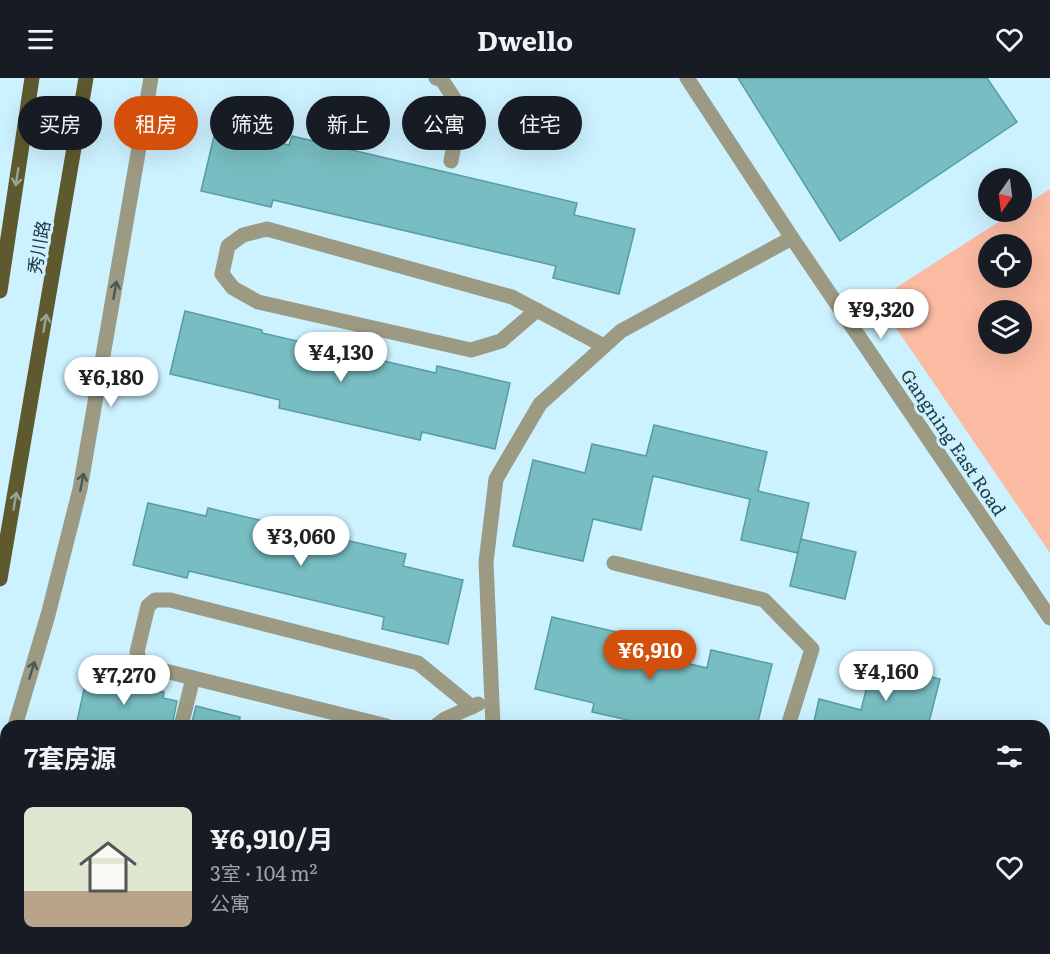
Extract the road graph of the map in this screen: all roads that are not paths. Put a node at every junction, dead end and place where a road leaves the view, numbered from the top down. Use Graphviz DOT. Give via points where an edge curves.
graph roads {
  1 [pos="32,78"];
  2 [pos="86,78"];
  3 [pos="151,78"];
  4 [pos="436,78"];
  5 [pos="687,78"];
  6 [pos="451,161"];
  7 [pos="792,238"];
  8 [pos="0,291"];
  9 [pos="537,310"];
  10 [pos="604,346"];
  11 [pos="615,563"];
  12 [pos="0,579"];
  13 [pos="1050,618"];
  14 [pos="193,678"];
  15 [pos="492,698"];
  16 [pos="472,707"];
  17 [pos="17,720"];
  18 [pos="182,720"];
  19 [pos="363,720"];
  20 [pos="444,720"];
  21 [pos="493,720"];
  22 [pos="790,720"];
  1 -- 8 [label="main road, 秀川路, one-way"];
  12 -- 2 [label="main road, 秀川路, one-way"];
  17 -- 3 [label="street, one-way" via="80,489"];
  4 -- 6 [label="street" via="442,80 461,109"];
  5 -- 7 [label="street, Gangning East Road"];
  7 -- 10 [label="street" via="621,331"];
  7 -- 13 [label="street, Gangning East Road"];
  9 -- 9 [label="street" via="502,294 267,229 243,235 228,246 222,274 234,288 258,302 471,350 501,341"];
  9 -- 10 [label="street"];
  10 -- 15 [label="street" via="540,404 496,479 486,562"];
  11 -- 22 [label="street" via="764,600 812,649"];
  14 -- 16 [label="street" via="141,664 137,652 148,606 155,600 170,600 418,663"];
  14 -- 18 [label="street"];
  14 -- 19 [label="street"];
  15 -- 16 [label="street"];
  15 -- 21 [label="street"];
  16 -- 20 [label="street"];
}
